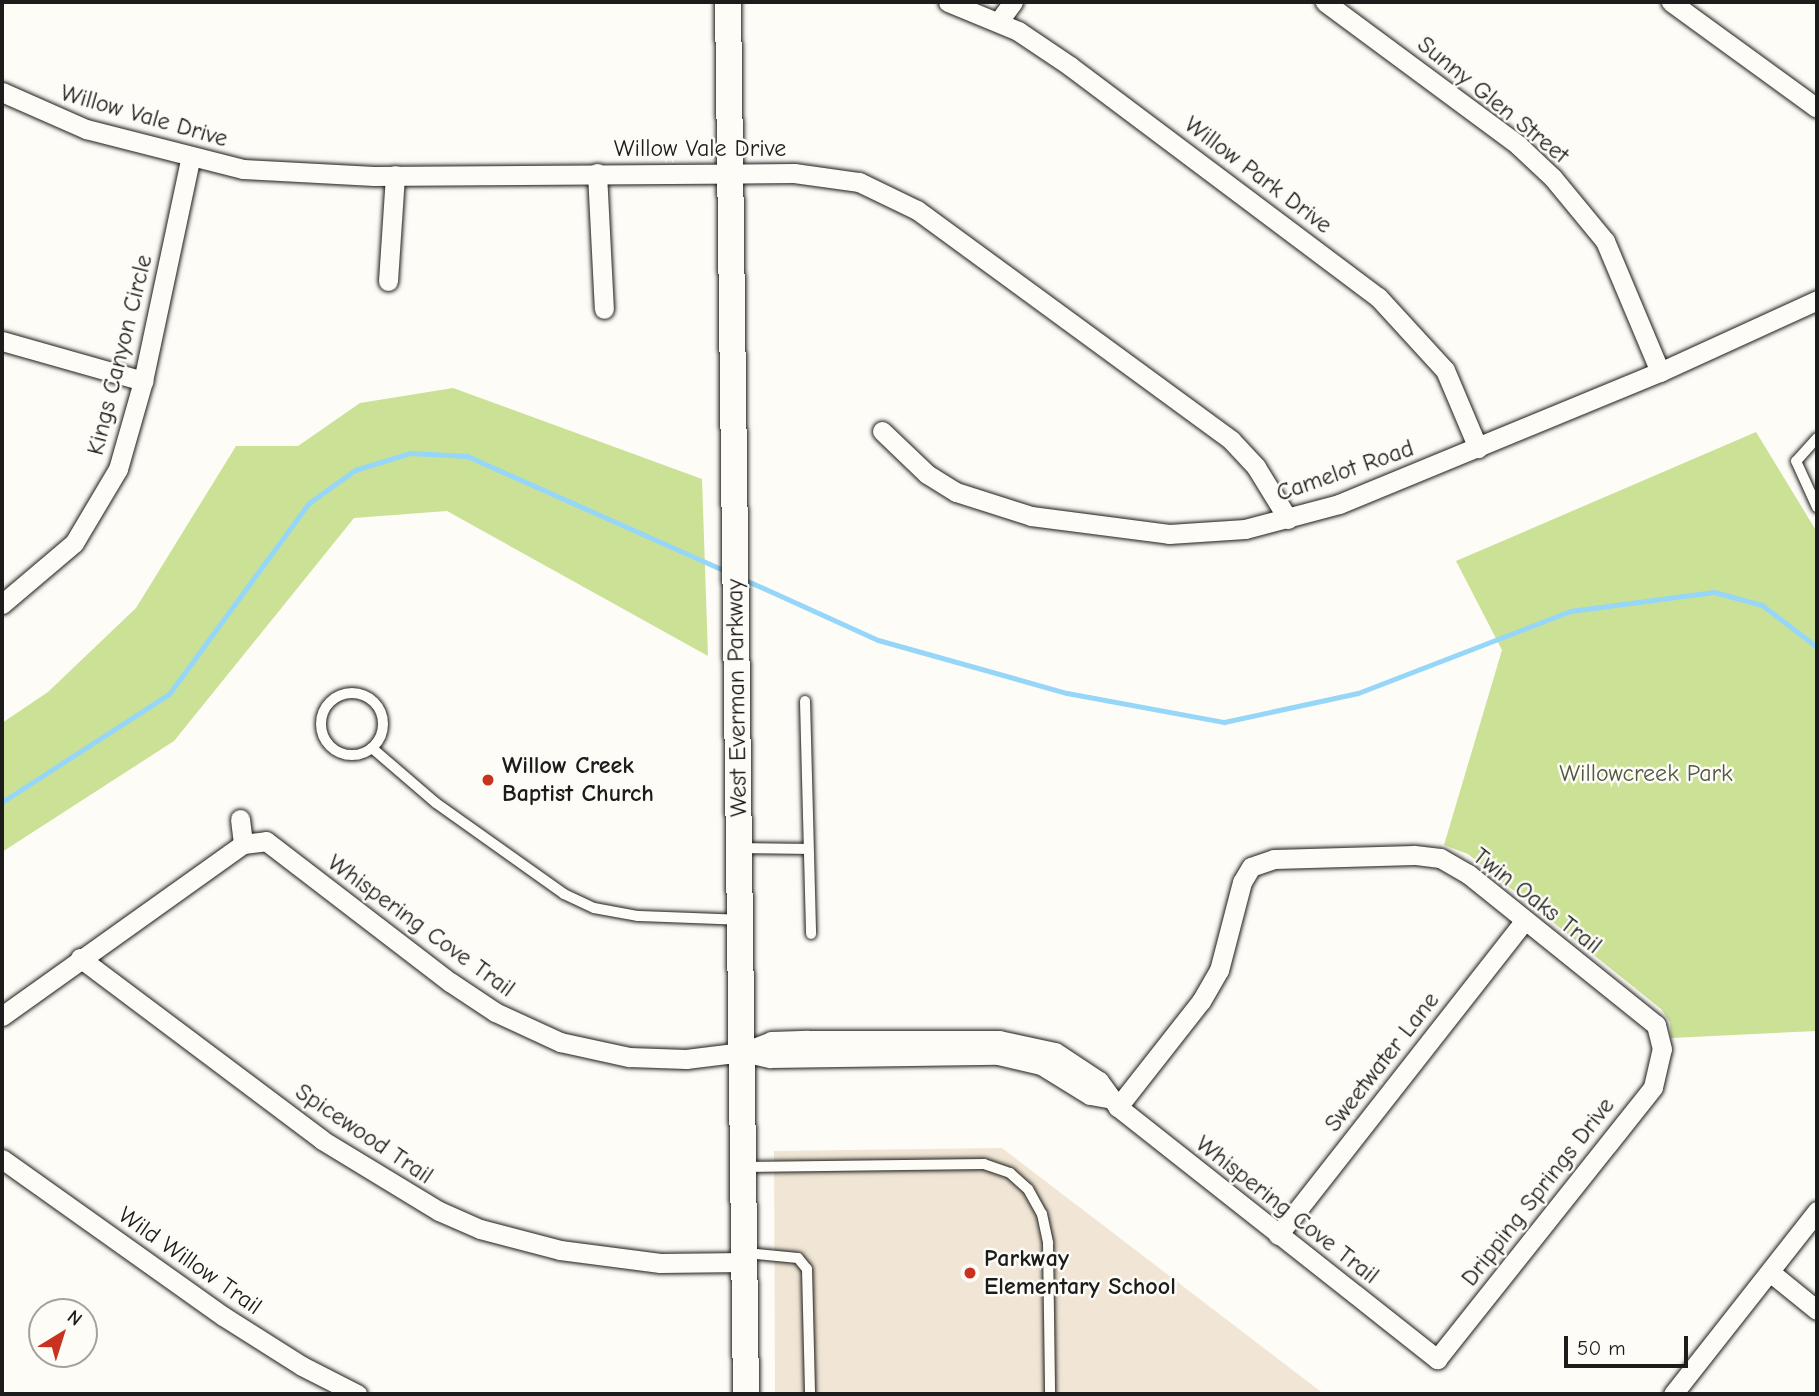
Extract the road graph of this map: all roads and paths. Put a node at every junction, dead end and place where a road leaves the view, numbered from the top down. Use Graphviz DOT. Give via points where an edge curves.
graph roads {
  1 [pos="728,2"];
  2 [pos="948,2"];
  3 [pos="1013,2"];
  4 [pos="1325,2"];
  5 [pos="1671,2"];
  6 [pos="999,21"];
  7 [pos="2,92"];
  8 [pos="1817,108"];
  9 [pos="190,159"];
  10 [pos="730,172"];
  11 [pos="597,173"];
  12 [pos="395,175"];
  13 [pos="388,281"];
  14 [pos="1817,300"];
  15 [pos="604,309"];
  16 [pos="2,341"];
  17 [pos="1660,372"];
  18 [pos="143,381"];
  19 [pos="882,431"];
  20 [pos="1817,438"];
  21 [pos="1478,448"];
  22 [pos="1817,507"];
  23 [pos="1288,519"];
  24 [pos="2,604"];
  25 [pos="804,701"];
  26 [pos="372,748"];
  27 [pos="240,819"];
  28 [pos="243,844"];
  29 [pos="739,848"];
  30 [pos="808,849"];
  31 [pos="740,920"];
  32 [pos="1525,920"];
  33 [pos="811,934"];
  34 [pos="80,958"];
  35 [pos="2,1016"];
  36 [pos="1662,1049"];
  37 [pos="743,1052"];
  38 [pos="1112,1102"];
  39 [pos="2,1159"];
  40 [pos="744,1167"];
  41 [pos="1817,1212"];
  42 [pos="1278,1235"];
  43 [pos="745,1257"];
  44 [pos="1770,1272"];
  45 [pos="1817,1310"];
  46 [pos="1437,1359"];
  47 [pos="357,1394"];
  48 [pos="746,1394"];
  49 [pos="810,1394"];
  50 [pos="1050,1394"];
  51 [pos="1673,1394"];
  1 -- 10 [label="street, West Everman Parkway"];
  2 -- 6 [label="street, Willow Park Drive"];
  3 -- 6 [label="street"];
  4 -- 17 [label="street, Sunny Glen Street" via="1518,145 1553,178 1605,241"];
  5 -- 8 [label="street"];
  6 -- 21 [label="street, Willow Park Drive" via="1070,66 1378,297 1445,370"];
  7 -- 9 [label="street, Willow Vale Drive" via="86,129"];
  9 -- 12 [label="street, Willow Vale Drive" via="243,169"];
  9 -- 18 [label="street, Kings Canyon Circle"];
  10 -- 11 [label="street, Willow Vale Drive"];
  10 -- 23 [label="street, Willow Vale Drive" via="794,173 859,182 917,210 1231,440 1256,467"];
  10 -- 29 [label="street, West Everman Parkway"];
  11 -- 12 [label="street, Willow Vale Drive"];
  11 -- 15 [label="street"];
  12 -- 13 [label="street"];
  14 -- 17 [label="street, Camelot Road"];
  16 -- 18 [label="street"];
  17 -- 21 [label="street, Camelot Road"];
  18 -- 24 [label="street, Kings Canyon Circle" via="130,435 103,499 74,543"];
  19 -- 23 [label="street, Camelot Road" via="927,474 956,492 1031,516 1169,534 1210,533"];
  20 -- 22 [label="lane" via="1796,461"];
  21 -- 23 [label="street, Camelot Road" via="1339,505"];
  25 -- 30 [label="lane"];
  26 -- 26 [label="lane" via="382,729 380,712 370,700 350,694 332,700 321,720 330,746 355,755"];
  26 -- 31 [label="lane" via="436,803 564,894 594,908 638,916"];
  27 -- 28 [label="street"];
  28 -- 34 [label="street"];
  28 -- 37 [label="street, Whispering Cove Trail" via="266,841 450,982 529,1030 629,1057 686,1059"];
  29 -- 30 [label="lane"];
  29 -- 31 [label="street, West Everman Parkway"];
  30 -- 33 [label="lane"];
  31 -- 37 [label="street, West Everman Parkway"];
  32 -- 36 [label="street, Twin Oaks Trail" via="1656,1025"];
  32 -- 38 [label="street, Twin Oaks Trail" via="1468,874 1440,858 1274,859 1251,867 1242,882 1220,970 1201,1001"];
  32 -- 42 [label="street, Sweetwater Lane"];
  34 -- 35 [label="street"];
  34 -- 43 [label="street, Spicewood Trail" via="322,1140 439,1211 480,1228 560,1250 660,1263"];
  36 -- 46 [label="street, Dripping Springs Drive" via="1653,1087"];
  37 -- 38 [label="street, Whispering Cove Trail" via="770,1058 825,1048 970,1048 1024,1059"];
  37 -- 40 [label="street, West Everman Parkway"];
  38 -- 42 [label="street, Whispering Cove Trail"];
  39 -- 47 [label="street, Wild Willow Trail" via="223,1316"];
  40 -- 43 [label="street, West Everman Parkway"];
  40 -- 50 [label="lane" via="984,1164 1010,1173 1028,1189 1042,1213 1048,1243"];
  41 -- 44 [label="street"];
  42 -- 46 [label="street, Whispering Cove Trail"];
  43 -- 48 [label="street, West Everman Parkway"];
  43 -- 49 [label="lane" via="798,1258 807,1269"];
  44 -- 45 [label="street"];
  44 -- 51 [label="street"];
}
